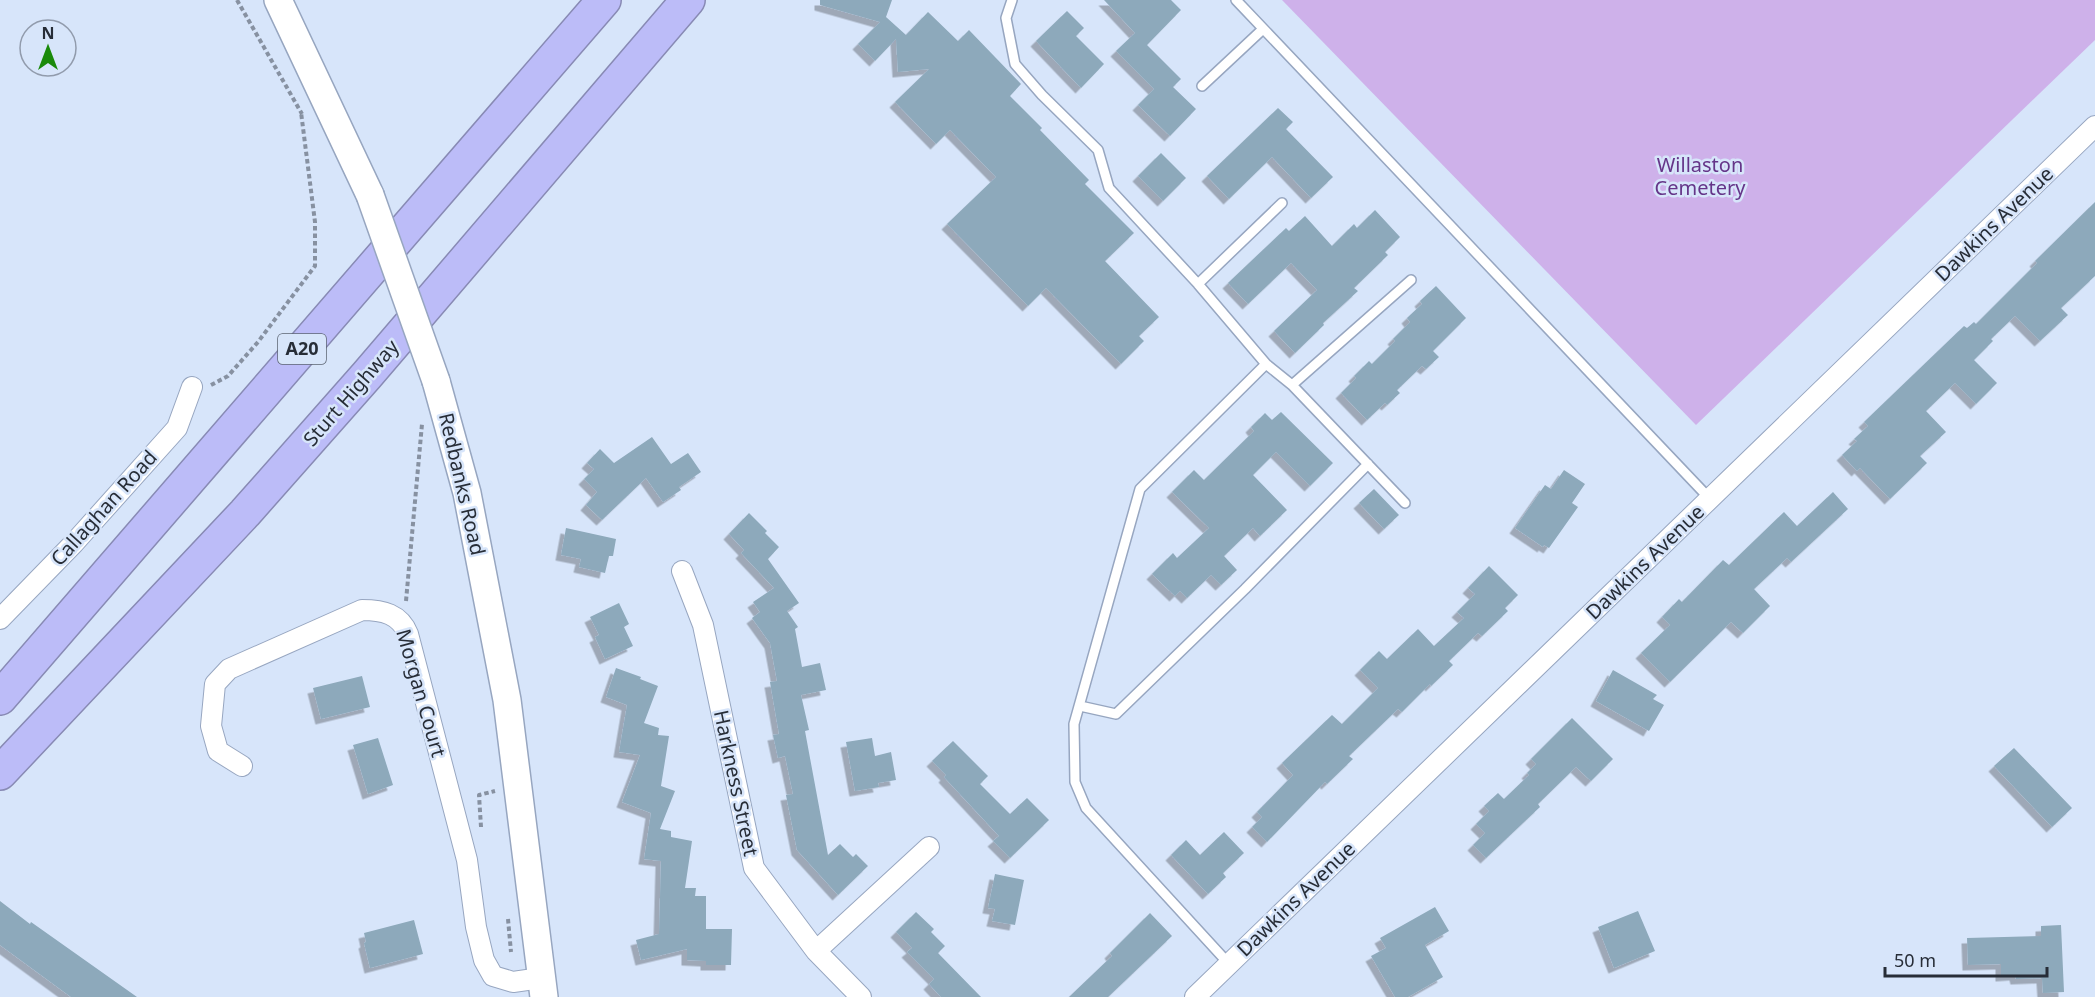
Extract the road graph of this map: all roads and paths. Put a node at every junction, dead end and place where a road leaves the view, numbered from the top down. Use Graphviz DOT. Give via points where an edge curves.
graph roads {
  1 [pos="237,0"];
  2 [pos="278,0"];
  3 [pos="604,0"];
  4 [pos="688,0"];
  5 [pos="1012,0"];
  6 [pos="1236,0"];
  7 [pos="1263,29"];
  8 [pos="1202,86"];
  9 [pos="301,112"];
  10 [pos="307,122"];
  11 [pos="2095,126"];
  12 [pos="1282,203"];
  13 [pos="1411,280"];
  14 [pos="1198,284"];
  15 [pos="1266,364"];
  16 [pos="1292,385"];
  17 [pos="190,393"];
  18 [pos="428,429"];
  19 [pos="1368,464"];
  20 [pos="1710,499"];
  21 [pos="1405,503"];
  22 [pos="682,571"];
  23 [pos="0,619"];
  24 [pos="404,623"];
  25 [pos="0,698"];
  26 [pos="1080,706"];
  27 [pos="242,766"];
  28 [pos="0,773"];
  29 [pos="494,783"];
  30 [pos="495,791"];
  31 [pos="496,802"];
  32 [pos="481,828"];
  33 [pos="929,847"];
  34 [pos="508,918"];
  35 [pos="816,951"];
  36 [pos="511,952"];
  37 [pos="1229,964"];
  38 [pos="542,987"];
  39 [pos="861,997"];
  40 [pos="1195,997"];
  1 -- 9 [label="path"];
  2 -- 38 [label="main road, Redbanks Road, bridge" via="370,195 436,381 467,493 507,700"];
  3 -- 25 [label="highway, A20"];
  4 -- 28 [label="highway, Sturt Highway" via="245,513"];
  5 -- 14 [label="lane" via="1006,18 1016,64 1098,150 1109,188"];
  6 -- 7 [label="lane"];
  7 -- 8 [label="lane"];
  7 -- 20 [label="lane"];
  9 -- 10 [label="path"];
  9 -- 17 [label="path" via="315,222 315,266 228,376"];
  11 -- 20 [label="street, Dawkins Avenue"];
  12 -- 14 [label="lane"];
  13 -- 16 [label="lane"];
  14 -- 15 [label="lane"];
  15 -- 16 [label="lane"];
  15 -- 26 [label="lane" via="1140,489"];
  16 -- 19 [label="lane"];
  17 -- 23 [label="street, Callaghan Road" via="177,428 75,543"];
  18 -- 24 [label="path" via="424,418"];
  19 -- 21 [label="lane"];
  19 -- 26 [label="lane" via="1116,714"];
  20 -- 37 [label="street, Dawkins Avenue"];
  22 -- 35 [label="street, Harkness Street" via="703,625 754,868"];
  24 -- 27 [label="street, Morgan Court" via="389,613 362,610 230,669 215,684 211,726 218,751"];
  24 -- 38 [label="street, Morgan Court" via="467,860 483,960 493,976"];
  26 -- 37 [label="lane" via="1074,724 1075,782 1086,808"];
  29 -- 30 [label="path"];
  30 -- 31 [label="path"];
  30 -- 32 [label="path" via="479,795"];
  33 -- 35 [label="street"];
  34 -- 36 [label="path"];
  35 -- 39 [label="street, Harkness Street"];
  37 -- 40 [label="street, Dawkins Avenue"];
}
